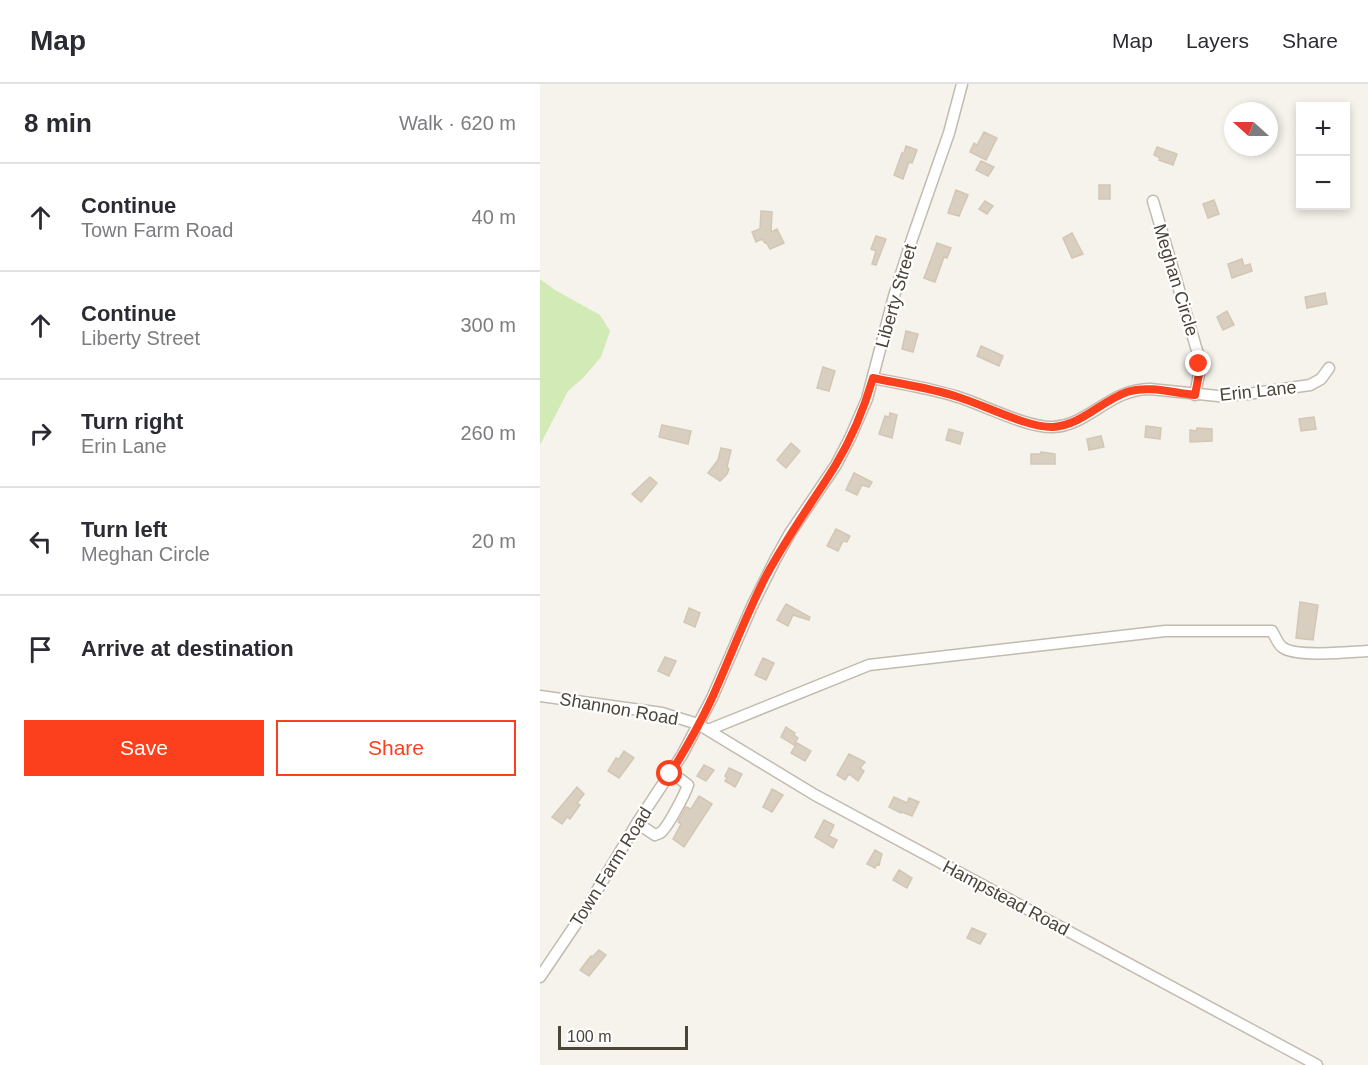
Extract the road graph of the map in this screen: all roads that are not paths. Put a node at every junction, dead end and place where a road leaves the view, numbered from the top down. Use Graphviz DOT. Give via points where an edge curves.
graph roads {
  1 [pos="962,84"];
  2 [pos="1153,201"];
  3 [pos="1329,368"];
  4 [pos="873,378"];
  5 [pos="1195,395"];
  6 [pos="1368,651"];
  7 [pos="540,696"];
  8 [pos="703,727"];
  9 [pos="670,774"];
  10 [pos="638,823"];
  11 [pos="540,977"];
  12 [pos="1317,1065"];
  1 -- 4 [label="street, Liberty Street" via="894,296"];
  2 -- 5 [label="street, Meghan Circle" via="1198,354"];
  3 -- 5 [label="street, Erin Lane" via="1310,385 1248,394"];
  4 -- 5 [label="street, Erin Lane" via="957,396 1045,427 1074,422 1129,391 1150,389"];
  4 -- 8 [label="street, Liberty Street" via="836,465 770,569 712,698"];
  6 -- 8 [label="street" via="1293,651 1283,648 1272,632 1165,631 869,665"];
  7 -- 8 [label="street, Shannon Road" via="662,713"];
  8 -- 9 [label="street, Town Farm Road"];
  8 -- 12 [label="street, Hampstead Road" via="814,795"];
  9 -- 10 [label="street, Town Farm Road"];
  9 -- 10 [label="street" via="688,785 664,829 655,835"];
  10 -- 11 [label="street, Town Farm Road"];
}
